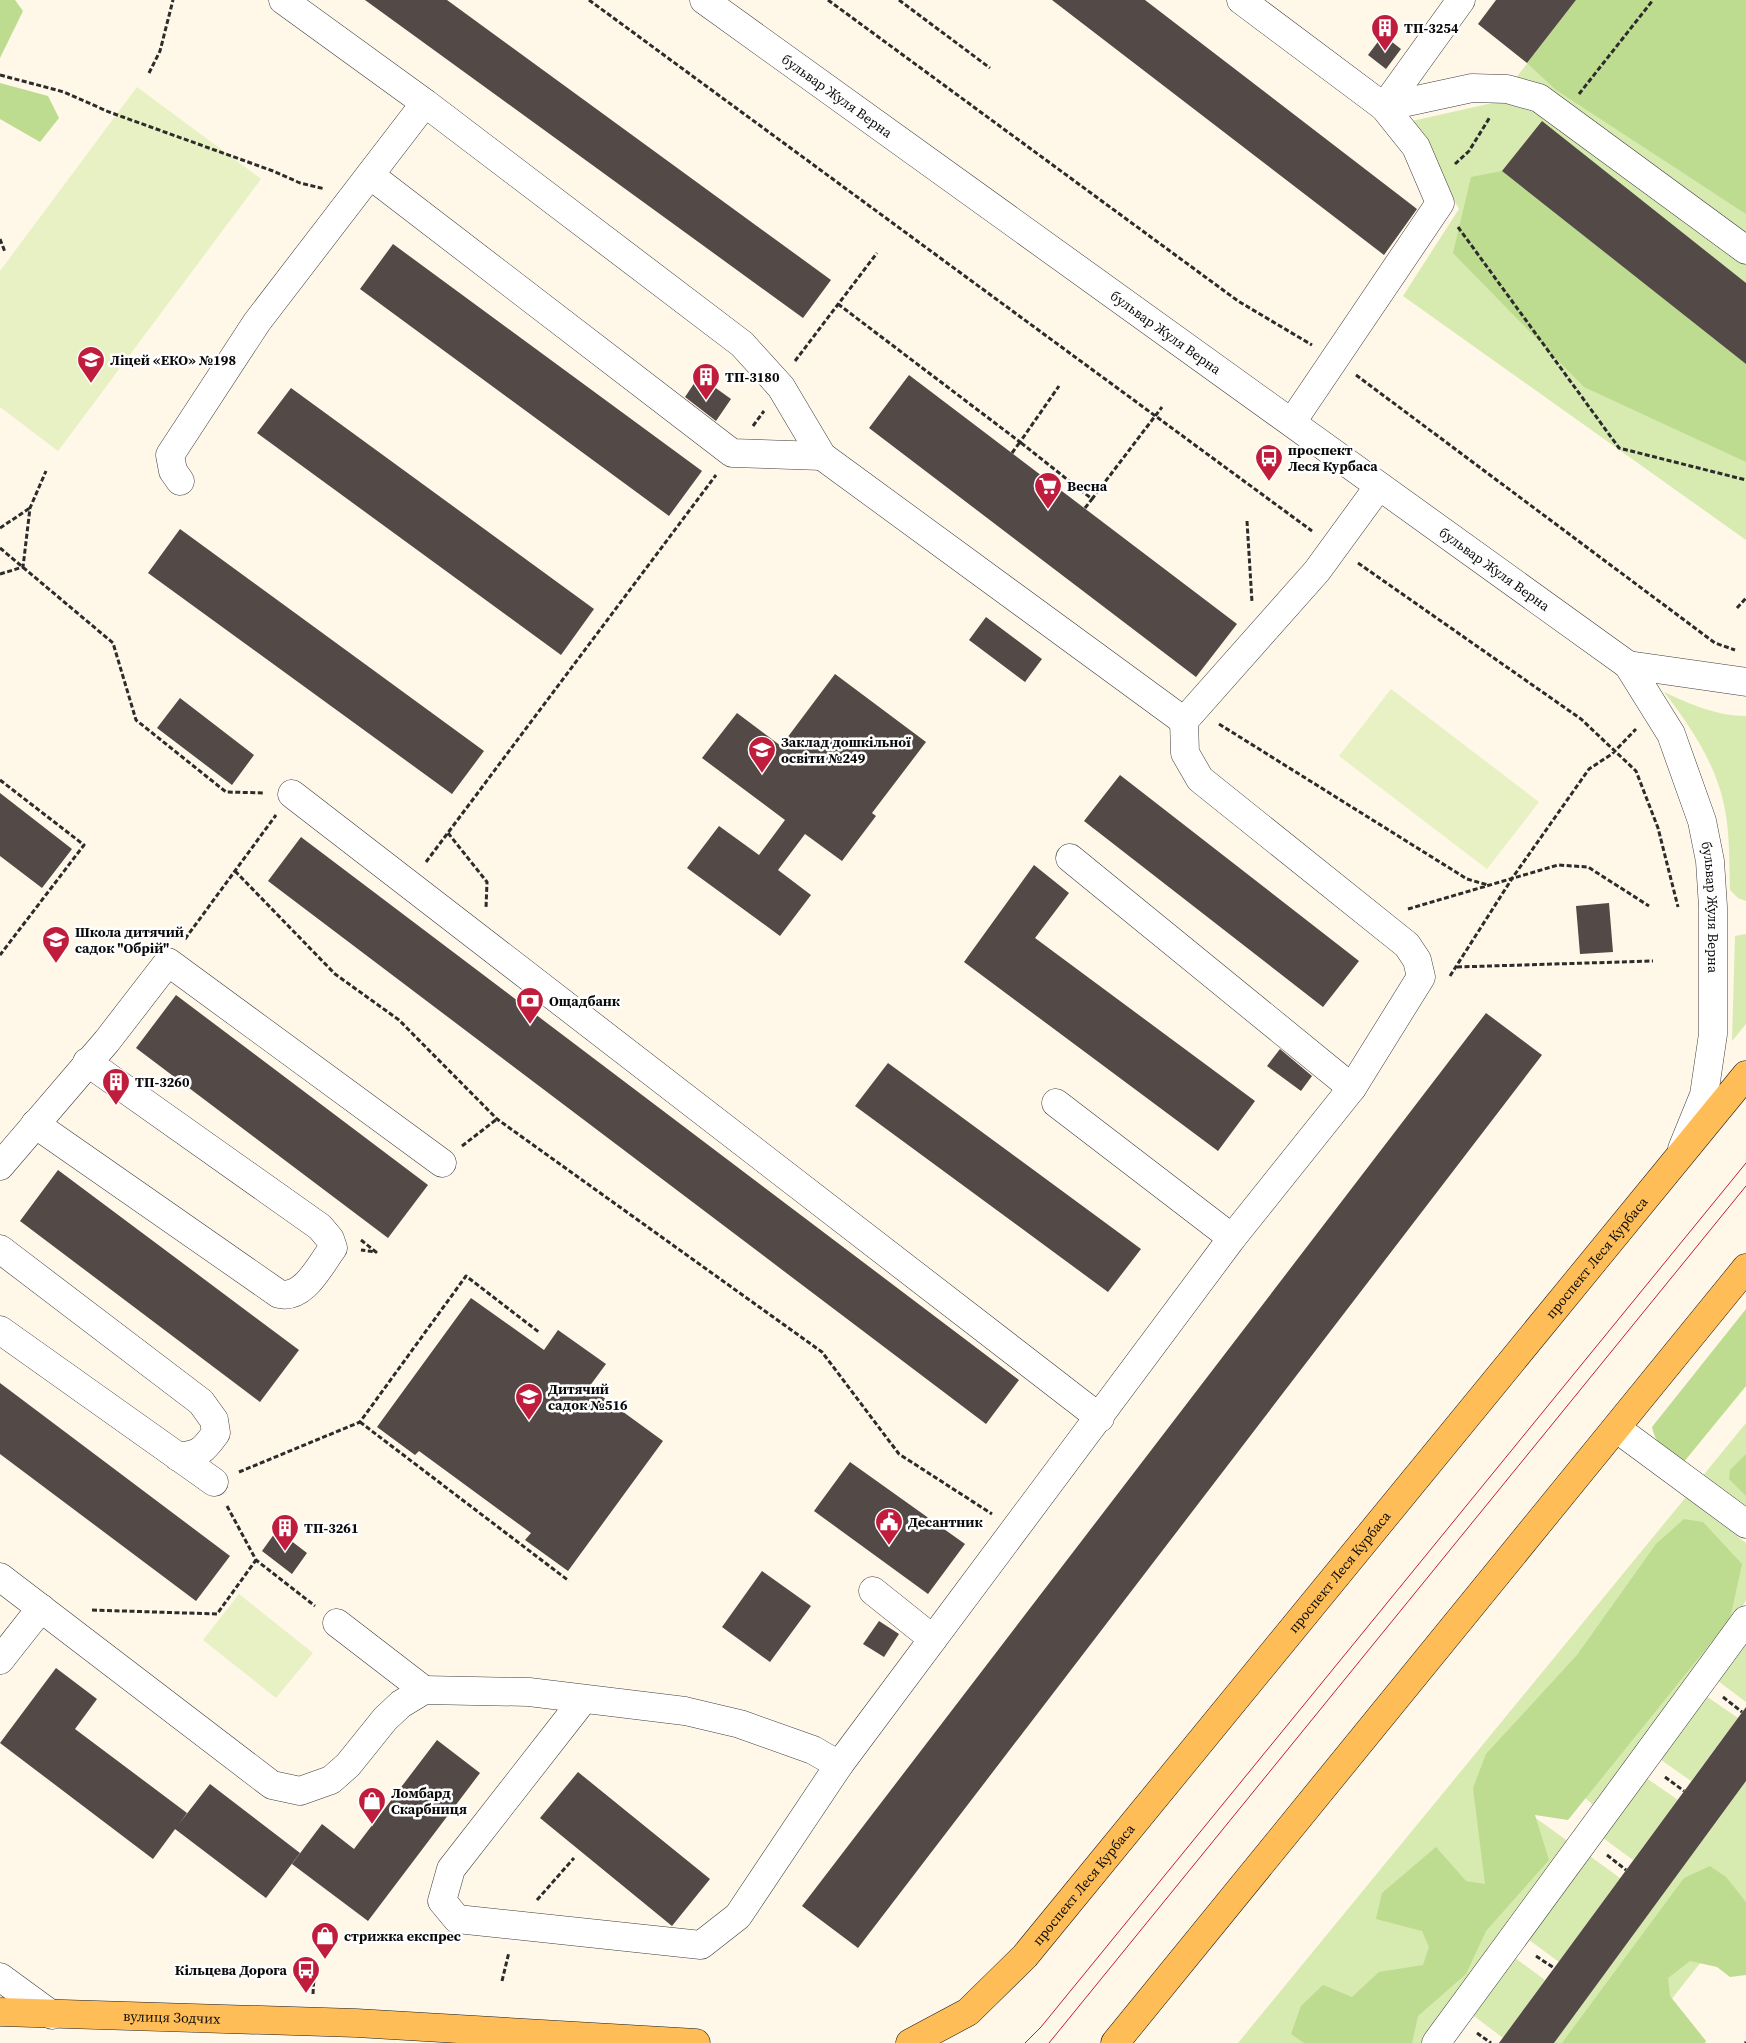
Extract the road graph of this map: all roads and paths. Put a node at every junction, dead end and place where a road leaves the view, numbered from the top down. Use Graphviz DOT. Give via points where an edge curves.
graph roads {
  1 [pos="172,0"];
  2 [pos="283,0"];
  3 [pos="590,0"];
  4 [pos="704,0"];
  5 [pos="828,0"];
  6 [pos="899,0"];
  7 [pos="1241,0"];
  8 [pos="1461,0"];
  9 [pos="1652,0"];
  10 [pos="990,68"];
  11 [pos="149,73"];
  12 [pos="0,75"];
  13 [pos="1507,89"];
  14 [pos="425,103"];
  15 [pos="1384,107"];
  16 [pos="1563,116"];
  17 [pos="370,175"];
  18 [pos="327,190"];
  19 [pos="1437,194"];
  20 [pos="0,238"];
  21 [pos="1746,250"];
  22 [pos="6,252"];
  23 [pos="877,253"];
  24 [pos="838,304"];
  25 [pos="1333,358"];
  26 [pos="1059,386"];
  27 [pos="781,387"];
  28 [pos="1162,407"];
  29 [pos="1155,416"];
  30 [pos="1292,422"];
  31 [pos="1020,442"];
  32 [pos="732,453"];
  33 [pos="1012,453"];
  34 [pos="822,456"];
  35 [pos="46,471"];
  36 [pos="1746,480"];
  37 [pos="180,481"];
  38 [pos="1379,486"];
  39 [pos="1092,499"];
  40 [pos="30,508"];
  41 [pos="1084,508"];
  42 [pos="1247,521"];
  43 [pos="0,528"];
  44 [pos="1334,547"];
  45 [pos="0,548"];
  46 [pos="23,567"];
  47 [pos="0,574"];
  48 [pos="1746,598"];
  49 [pos="1252,608"];
  50 [pos="1737,608"];
  51 [pos="1738,651"];
  52 [pos="1628,665"];
  53 [pos="1746,682"];
  54 [pos="1654,708"];
  55 [pos="1190,715"];
  56 [pos="1615,752"];
  57 [pos="0,780"];
  58 [pos="292,794"];
  59 [pos="448,832"];
  60 [pos="1070,858"];
  61 [pos="235,871"];
  62 [pos="1513,877"];
  63 [pos="409,884"];
  64 [pos="1488,885"];
  65 [pos="1650,906"];
  66 [pos="1678,907"];
  67 [pos="1375,919"];
  68 [pos="486,944"];
  69 [pos="0,955"];
  70 [pos="1653,961"];
  71 [pos="168,962"];
  72 [pos="1456,967"];
  73 [pos="1416,986"];
  74 [pos="87,1062"];
  75 [pos="1746,1075"];
  76 [pos="1352,1088"];
  77 [pos="1056,1102"];
  78 [pos="497,1119"];
  79 [pos="35,1124"];
  80 [pos="1677,1160"];
  81 [pos="442,1162"];
  82 [pos="0,1166"];
  83 [pos="1232,1238"];
  84 [pos="0,1249"];
  85 [pos="1746,1268"];
  86 [pos="0,1330"];
  87 [pos="540,1333"];
  88 [pos="1100,1418"];
  89 [pos="360,1422"];
  90 [pos="1616,1428"];
  91 [pos="178,1457"];
  92 [pos="245,1470"];
  93 [pos="214,1482"];
  94 [pos="1746,1524"];
  95 [pos="1016,1529"];
  96 [pos="256,1560"];
  97 [pos="0,1577"];
  98 [pos="569,1581"];
  99 [pos="873,1591"];
  100 [pos="41,1608"];
  101 [pos="90,1610"];
  102 [pos="1746,1620"];
  103 [pos="337,1623"];
  104 [pos="933,1639"];
  105 [pos="0,1660"];
  106 [pos="424,1690"];
  107 [pos="583,1700"];
  108 [pos="839,1765"];
  109 [pos="0,1978"];
  110 [pos="0,2012"];
  111 [pos="52,2015"];
  112 [pos="356,2023"];
  113 [pos="1130,2031"];
  114 [pos="322,2043"];
  115 [pos="696,2043"];
  116 [pos="910,2043"];
  117 [pos="1115,2043"];
  118 [pos="1436,2043"];
  1 -- 11 [label="path" via="160,51"];
  2 -- 14 [label="street"];
  3 -- 29 [label="path"];
  4 -- 30 [label="street, бульвар Жуля Верна"];
  5 -- 25 [label="path" via="1238,301"];
  6 -- 10 [label="path"];
  7 -- 15 [label="street"];
  8 -- 15 [label="street"];
  9 -- 16 [label="path"];
  12 -- 18 [label="path" via="64,92 109,112 300,183"];
  13 -- 15 [label="street" via="1472,88"];
  13 -- 16 [label="street" via="1539,98"];
  13 -- 19 [label="path" via="1469,151"];
  14 -- 17 [label="street"];
  14 -- 27 [label="street" via="742,344"];
  15 -- 19 [label="street" via="1416,147"];
  16 -- 21 [label="street"];
  17 -- 32 [label="street"];
  17 -- 37 [label="street" via="257,322 170,455 173,471"];
  19 -- 25 [label="street"];
  19 -- 36 [label="path" via="1619,448"];
  20 -- 22 [label="path"];
  23 -- 24 [label="path"];
  24 -- 27 [label="path" via="792,364"];
  24 -- 31 [label="path"];
  25 -- 30 [label="street"];
  25 -- 51 [label="path" via="1715,643"];
  26 -- 31 [label="path"];
  27 -- 32 [label="path"];
  27 -- 34 [label="street"];
  28 -- 29 [label="path"];
  29 -- 39 [label="path"];
  29 -- 44 [label="path"];
  30 -- 38 [label="street, бульвар Жуля Верна"];
  31 -- 33 [label="path"];
  31 -- 39 [label="path"];
  32 -- 34 [label="street"];
  32 -- 59 [label="path"];
  34 -- 55 [label="street"];
  35 -- 40 [label="path"];
  38 -- 44 [label="street"];
  38 -- 52 [label="street, бульвар Жуля Верна"];
  39 -- 41 [label="path"];
  40 -- 43 [label="path"];
  40 -- 46 [label="path"];
  42 -- 49 [label="path"];
  44 -- 55 [label="street" via="1317,571"];
  44 -- 56 [label="path" via="1581,719"];
  45 -- 46 [label="path"];
  46 -- 47 [label="path"];
  46 -- 58 [label="path" via="114,643 136,720 226,792"];
  48 -- 50 [label="path"];
  52 -- 53 [label="street, бульвар Жуля Верна"];
  52 -- 54 [label="street, бульвар Жуля Верна"];
  54 -- 56 [label="path"];
  54 -- 80 [label="street, бульвар Жуля Верна" via="1671,734 1702,821 1714,907 1713,1034 1704,1095"];
  55 -- 64 [label="path" via="1467,879"];
  55 -- 67 [label="street" via="1184,753 1200,779"];
  56 -- 62 [label="path" via="1590,769"];
  56 -- 66 [label="path" via="1636,771 1658,828"];
  57 -- 69 [label="path" via="84,845"];
  58 -- 61 [label="path"];
  58 -- 63 [label="street"];
  59 -- 63 [label="path"];
  59 -- 68 [label="path" via="487,882"];
  60 -- 76 [label="street"];
  61 -- 71 [label="path"];
  61 -- 78 [label="path" via="335,974 398,1020"];
  62 -- 64 [label="path"];
  62 -- 65 [label="path" via="1558,865 1588,867"];
  62 -- 72 [label="path"];
  63 -- 68 [label="street"];
  64 -- 67 [label="path"];
  67 -- 73 [label="street" via="1407,945 1417,960 1422,977"];
  68 -- 88 [label="street"];
  70 -- 72 [label="path"];
  71 -- 74 [label="street"];
  71 -- 81 [label="street"];
  72 -- 73 [label="path" via="1444,986"];
  73 -- 76 [label="street"];
  74 -- 79 [label="street"];
  74 -- 79 [label="street" via="320,1227 333,1248 300,1292 289,1296 279,1294"];
  75 -- 80 [label="main road, проспект Леся Курбаса"];
  76 -- 83 [label="street"];
  77 -- 83 [label="street"];
  78 -- 81 [label="path"];
  78 -- 95 [label="path" via="822,1352 899,1454"];
  79 -- 82 [label="street"];
  80 -- 116 [label="main road, проспект Леся Курбаса" via="1025,1956 968,2012"];
  83 -- 88 [label="street"];
  84 -- 91 [label="street" via="201,1402 214,1420 216,1433 196,1455"];
  85 -- 90 [label="main road"];
  86 -- 91 [label="street"];
  87 -- 89 [label="path" via="466,1276"];
  88 -- 95 [label="street"];
  89 -- 92 [label="path"];
  89 -- 98 [label="path"];
  90 -- 94 [label="street"];
  90 -- 113 [label="main road"];
  91 -- 93 [label="street"];
  93 -- 96 [label="path"];
  95 -- 104 [label="street"];
  96 -- 101 [label="path" via="217,1614"];
  96 -- 103 [label="path"];
  97 -- 100 [label="street"];
  99 -- 104 [label="street"];
  100 -- 105 [label="street"];
  100 -- 106 [label="street" via="272,1785 300,1791 331,1780 348,1765 385,1719"];
  102 -- 118 [label="street"];
  103 -- 106 [label="street"];
  104 -- 108 [label="street"];
  106 -- 107 [label="street" via="529,1692"];
  107 -- 108 [label="street" via="685,1711 740,1724 813,1750"];
  107 -- 108 [label="street" via="451,1869 442,1901 457,1918 701,1944 738,1916"];
  109 -- 111 [label="street"];
  110 -- 111 [label="main road, вулиця Зодчих"];
  111 -- 112 [label="main road, вулиця Зодчих"];
  112 -- 114 [label="main road"];
  112 -- 115 [label="main road"];
  113 -- 117 [label="main road"];
}
